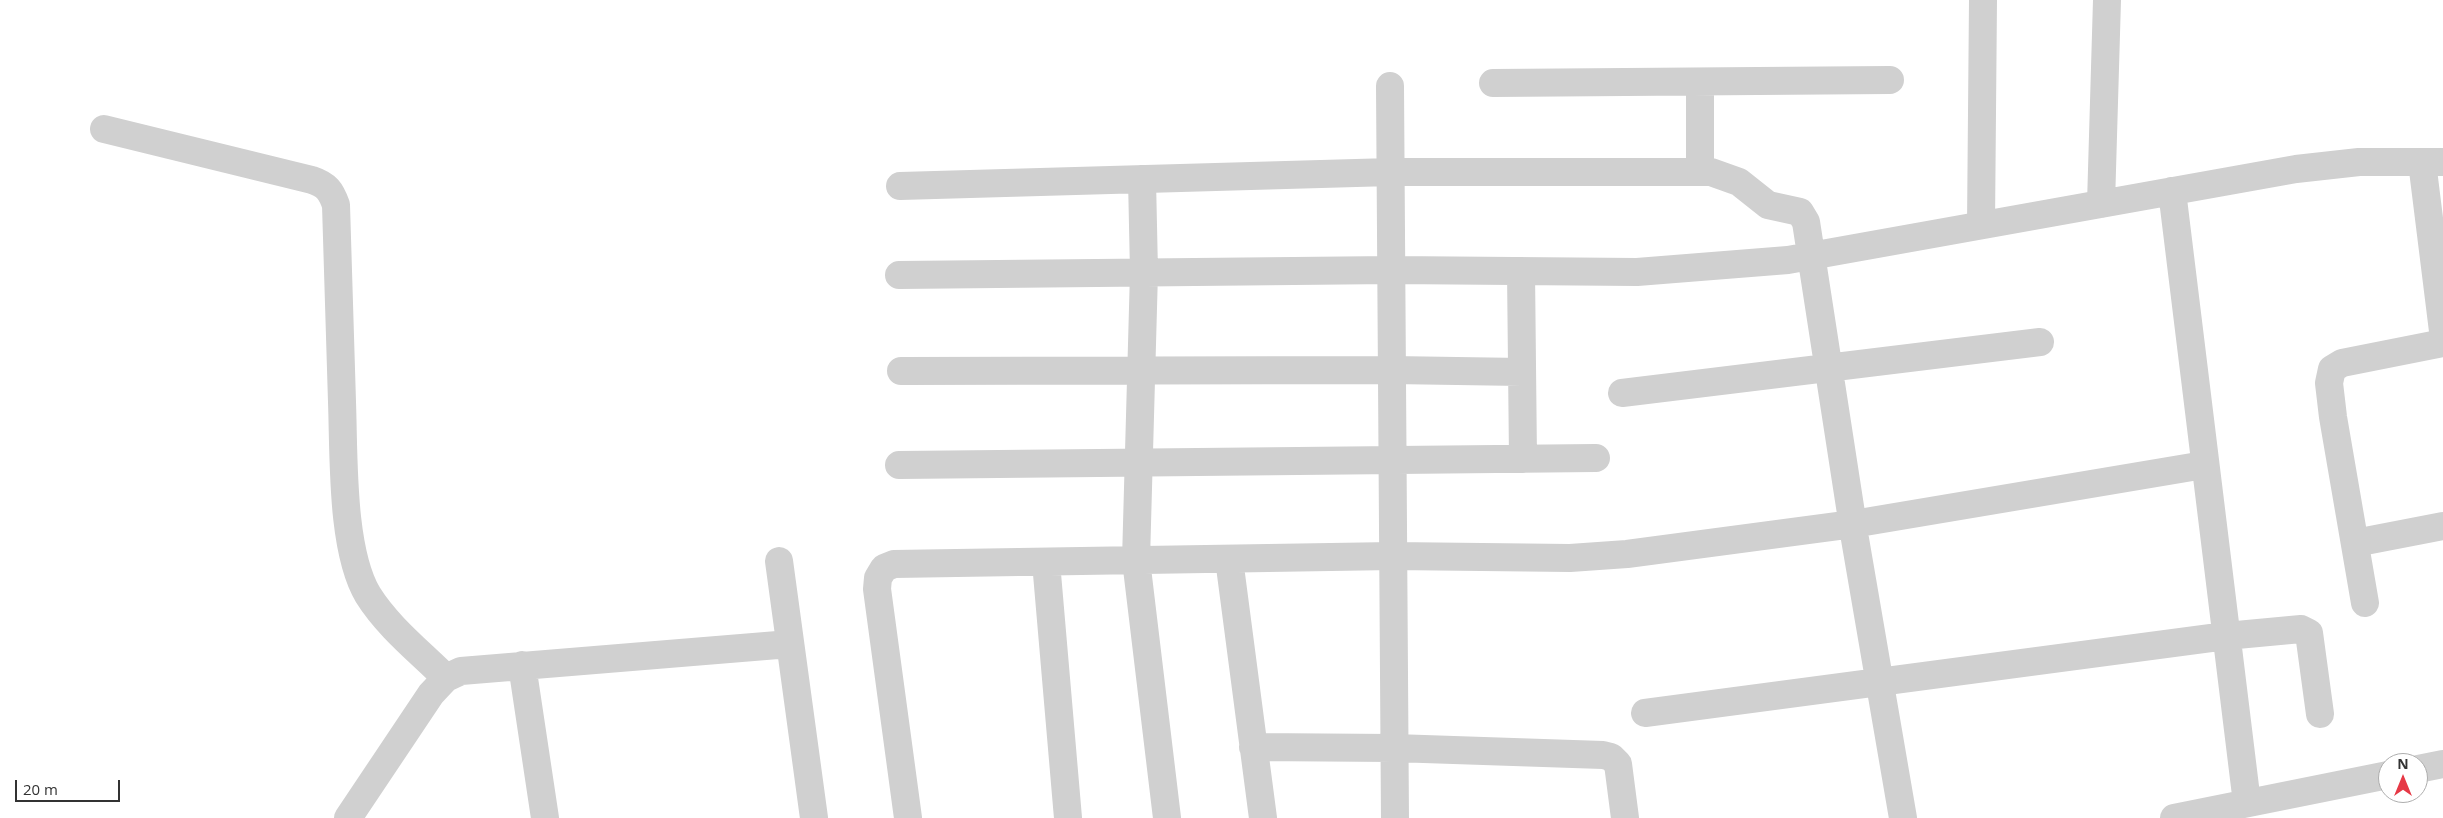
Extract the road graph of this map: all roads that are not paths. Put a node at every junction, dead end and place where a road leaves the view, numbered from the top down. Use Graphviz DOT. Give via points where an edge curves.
graph roads {
  1 [pos="1983,0"];
  2 [pos="2107,0"];
  3 [pos="1890,80"];
  4 [pos="1700,82"];
  5 [pos="1493,83"];
  6 [pos="1390,86"];
  7 [pos="104,129"];
  8 [pos="2432,162"];
  9 [pos="1391,172"];
  10 [pos="1700,172"];
  11 [pos="1142,179"];
  12 [pos="900,186"];
  13 [pos="2172,191"];
  14 [pos="2101,204"];
  15 [pos="1981,225"];
  16 [pos="1811,257"];
  17 [pos="1392,270"];
  18 [pos="1521,271"];
  19 [pos="1144,272"];
  20 [pos="899,275"];
  21 [pos="2443,331"];
  22 [pos="2040,342"];
  23 [pos="2443,343"];
  24 [pos="1828,368"];
  25 [pos="1392,370"];
  26 [pos="901,371"];
  27 [pos="1142,371"];
  28 [pos="1522,372"];
  29 [pos="1622,393"];
  30 [pos="1596,458"];
  31 [pos="1523,459"];
  32 [pos="1393,462"];
  33 [pos="1138,463"];
  34 [pos="899,465"];
  35 [pos="2204,465"];
  36 [pos="1853,524"];
  37 [pos="2443,526"];
  38 [pos="2355,543"];
  39 [pos="1393,556"];
  40 [pos="1229,559"];
  41 [pos="1136,560"];
  42 [pos="779,561"];
  43 [pos="1046,562"];
  44 [pos="2365,603"];
  45 [pos="2226,636"];
  46 [pos="790,644"];
  47 [pos="522,666"];
  48 [pos="446,678"];
  49 [pos="1880,682"];
  50 [pos="1645,713"];
  51 [pos="2320,714"];
  52 [pos="1253,747"];
  53 [pos="1394,748"];
  54 [pos="2443,764"];
  55 [pos="2428,767"];
  56 [pos="2378,777"];
  57 [pos="2248,803"];
  58 [pos="348,818"];
  59 [pos="546,818"];
  60 [pos="814,818"];
  61 [pos="908,818"];
  62 [pos="1068,818"];
  63 [pos="1167,818"];
  64 [pos="1263,818"];
  65 [pos="1395,818"];
  66 [pos="1624,818"];
  67 [pos="1903,818"];
  68 [pos="2174,818"];
  1 -- 15 [label="street"];
  2 -- 14 [label="street"];
  3 -- 4 [label="street"];
  4 -- 5 [label="street"];
  4 -- 10 [label="street"];
  6 -- 9 [label="street"];
  7 -- 48 [label="street" via="312,180 324,184 331,192 336,205 345,474 356,570 368,596 389,622"];
  8 -- 13 [label="street" via="2359,162 2296,169"];
  8 -- 21 [label="street"];
  9 -- 10 [label="street"];
  9 -- 11 [label="street"];
  9 -- 17 [label="street"];
  10 -- 16 [label="street" via="1711,172 1739,182 1768,205 1800,212 1806,222"];
  11 -- 12 [label="street"];
  11 -- 19 [label="street"];
  13 -- 14 [label="street"];
  13 -- 35 [label="street"];
  14 -- 15 [label="street"];
  15 -- 16 [label="street"];
  16 -- 18 [label="street" via="1637,272"];
  16 -- 24 [label="street"];
  17 -- 18 [label="street"];
  17 -- 19 [label="street"];
  17 -- 25 [label="street"];
  18 -- 28 [label="street"];
  19 -- 20 [label="street"];
  19 -- 27 [label="street"];
  22 -- 24 [label="street"];
  23 -- 38 [label="street" via="2342,363 2332,369 2329,382 2333,418"];
  24 -- 29 [label="street"];
  24 -- 36 [label="street"];
  25 -- 27 [label="street"];
  25 -- 28 [label="street"];
  25 -- 32 [label="street"];
  26 -- 27 [label="street"];
  27 -- 33 [label="street"];
  28 -- 31 [label="street"];
  30 -- 31 [label="street"];
  31 -- 32 [label="street"];
  32 -- 33 [label="street"];
  32 -- 39 [label="street"];
  33 -- 34 [label="street"];
  33 -- 41 [label="street"];
  35 -- 36 [label="street"];
  35 -- 45 [label="street"];
  36 -- 39 [label="street" via="1626,554 1570,558"];
  36 -- 49 [label="street"];
  37 -- 38 [label="street"];
  38 -- 44 [label="street"];
  39 -- 40 [label="street"];
  39 -- 53 [label="street"];
  40 -- 41 [label="street"];
  40 -- 52 [label="street"];
  41 -- 43 [label="street"];
  41 -- 63 [label="street"];
  42 -- 46 [label="street"];
  43 -- 61 [label="street" via="894,564 884,568 878,578"];
  43 -- 62 [label="street"];
  45 -- 49 [label="street"];
  45 -- 51 [label="street" via="2302,629 2309,633"];
  45 -- 57 [label="street"];
  46 -- 47 [label="street"];
  46 -- 60 [label="street"];
  47 -- 48 [label="street" via="461,671"];
  47 -- 59 [label="street"];
  48 -- 58 [label="street" via="431,694"];
  49 -- 50 [label="street"];
  49 -- 67 [label="street"];
  52 -- 53 [label="street"];
  52 -- 64 [label="street"];
  53 -- 65 [label="street"];
  53 -- 66 [label="street" via="1603,755 1618,764"];
  54 -- 55 [label="street"];
  56 -- 57 [label="street"];
  57 -- 68 [label="street"];
}
